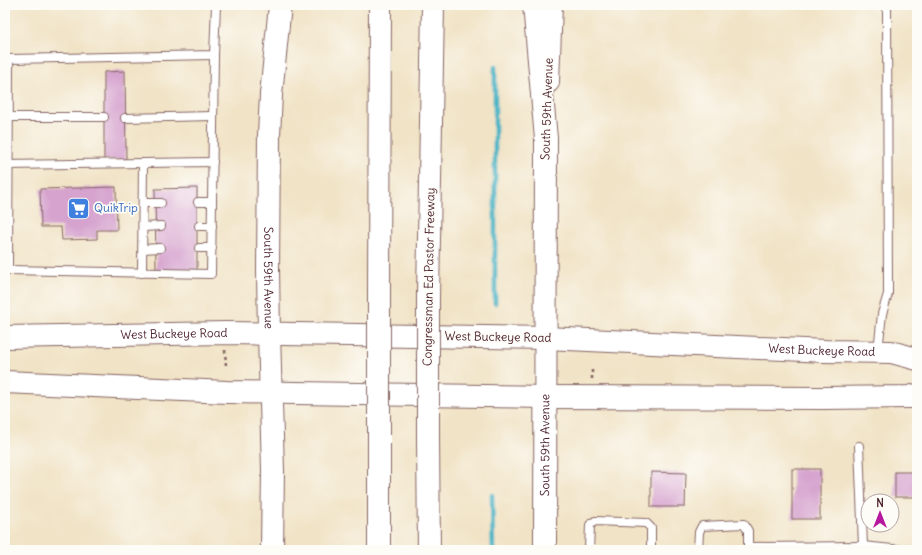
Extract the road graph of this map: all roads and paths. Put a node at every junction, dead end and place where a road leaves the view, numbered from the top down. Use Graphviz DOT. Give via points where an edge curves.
graph roads {
  1 [pos="216,5"];
  2 [pos="270,5"];
  3 [pos="280,5"];
  4 [pos="380,5"];
  5 [pos="433,5"];
  6 [pos="534,5"];
  7 [pos="551,5"];
  8 [pos="887,5"];
  9 [pos="214,56"];
  10 [pos="271,95"];
  11 [pos="212,116"];
  12 [pos="8,117"];
  13 [pos="104,117"];
  14 [pos="126,118"];
  15 [pos="546,139"];
  16 [pos="213,162"];
  17 [pos="143,163"];
  18 [pos="7,165"];
  19 [pos="198,202"];
  20 [pos="212,202"];
  21 [pos="142,203"];
  22 [pos="161,203"];
  23 [pos="161,226"];
  24 [pos="199,226"];
  25 [pos="212,226"];
  26 [pos="143,227"];
  27 [pos="160,248"];
  28 [pos="200,248"];
  29 [pos="212,248"];
  30 [pos="142,249"];
  31 [pos="7,270"];
  32 [pos="142,273"];
  33 [pos="269,334"];
  34 [pos="5,337"];
  35 [pos="546,338"];
  36 [pos="225,348"];
  37 [pos="878,352"];
  38 [pos="917,359"];
  39 [pos="226,366"];
  40 [pos="5,382"];
  41 [pos="270,393"];
  42 [pos="917,395"];
  43 [pos="545,397"];
  44 [pos="858,446"];
  45 [pos="863,546"];
  46 [pos="748,548"];
  47 [pos="272,550"];
  48 [pos="379,550"];
  49 [pos="429,550"];
  50 [pos="545,550"];
  51 [pos="589,550"];
  52 [pos="651,550"];
  53 [pos="698,550"];
  54 [pos="902,550"];
  1 -- 9 [label="lane"];
  2 -- 10 [label="main road, South 59th Avenue"];
  3 -- 10 [label="main road"];
  4 -- 48 [label="main road, bridge"];
  5 -- 49 [label="main road, Congressman Ed Pastor Freeway, bridge" via="428,297"];
  6 -- 15 [label="main road"];
  7 -- 15 [label="main road, South 59th Avenue"];
  8 -- 37 [label="lane" via="888,294 882,314"];
  9 -- 11 [label="lane"];
  9 -- 12 [label="lane" via="9,59"];
  10 -- 33 [label="main road, South 59th Avenue"];
  11 -- 14 [label="lane"];
  11 -- 16 [label="lane"];
  12 -- 13 [label="lane"];
  12 -- 18 [label="lane"];
  15 -- 35 [label="main road, South 59th Avenue"];
  16 -- 17 [label="lane"];
  16 -- 20 [label="lane"];
  17 -- 18 [label="lane"];
  17 -- 21 [label="lane"];
  18 -- 31 [label="lane"];
  19 -- 20 [label="lane"];
  20 -- 25 [label="lane"];
  21 -- 22 [label="lane"];
  21 -- 26 [label="lane"];
  23 -- 26 [label="lane"];
  24 -- 25 [label="lane"];
  25 -- 29 [label="lane"];
  26 -- 30 [label="lane"];
  27 -- 30 [label="lane"];
  28 -- 29 [label="lane"];
  29 -- 32 [label="lane" via="211,274"];
  30 -- 32 [label="lane"];
  31 -- 32 [label="lane"];
  33 -- 34 [label="main road, West Buckeye Road"];
  33 -- 35 [label="main road, West Buckeye Road"];
  33 -- 41 [label="main road, South 59th Avenue"];
  35 -- 37 [label="main road, West Buckeye Road"];
  35 -- 43 [label="main road, South 59th Avenue"];
  36 -- 39 [label="path"];
  37 -- 38 [label="main road, West Buckeye Road" via="891,352"];
  40 -- 41 [label="main road"];
  41 -- 43 [label="main road"];
  41 -- 47 [label="main road, South 59th Avenue" via="273,470"];
  42 -- 43 [label="main road" via="823,398"];
  43 -- 50 [label="main road, South 59th Avenue"];
  44 -- 45 [label="lane"];
  45 -- 46 [label="lane"];
  45 -- 54 [label="lane"];
  46 -- 53 [label="lane" via="748,531 744,524 702,526"];
  51 -- 52 [label="lane" via="590,525 594,520 646,523 651,528"];
}
